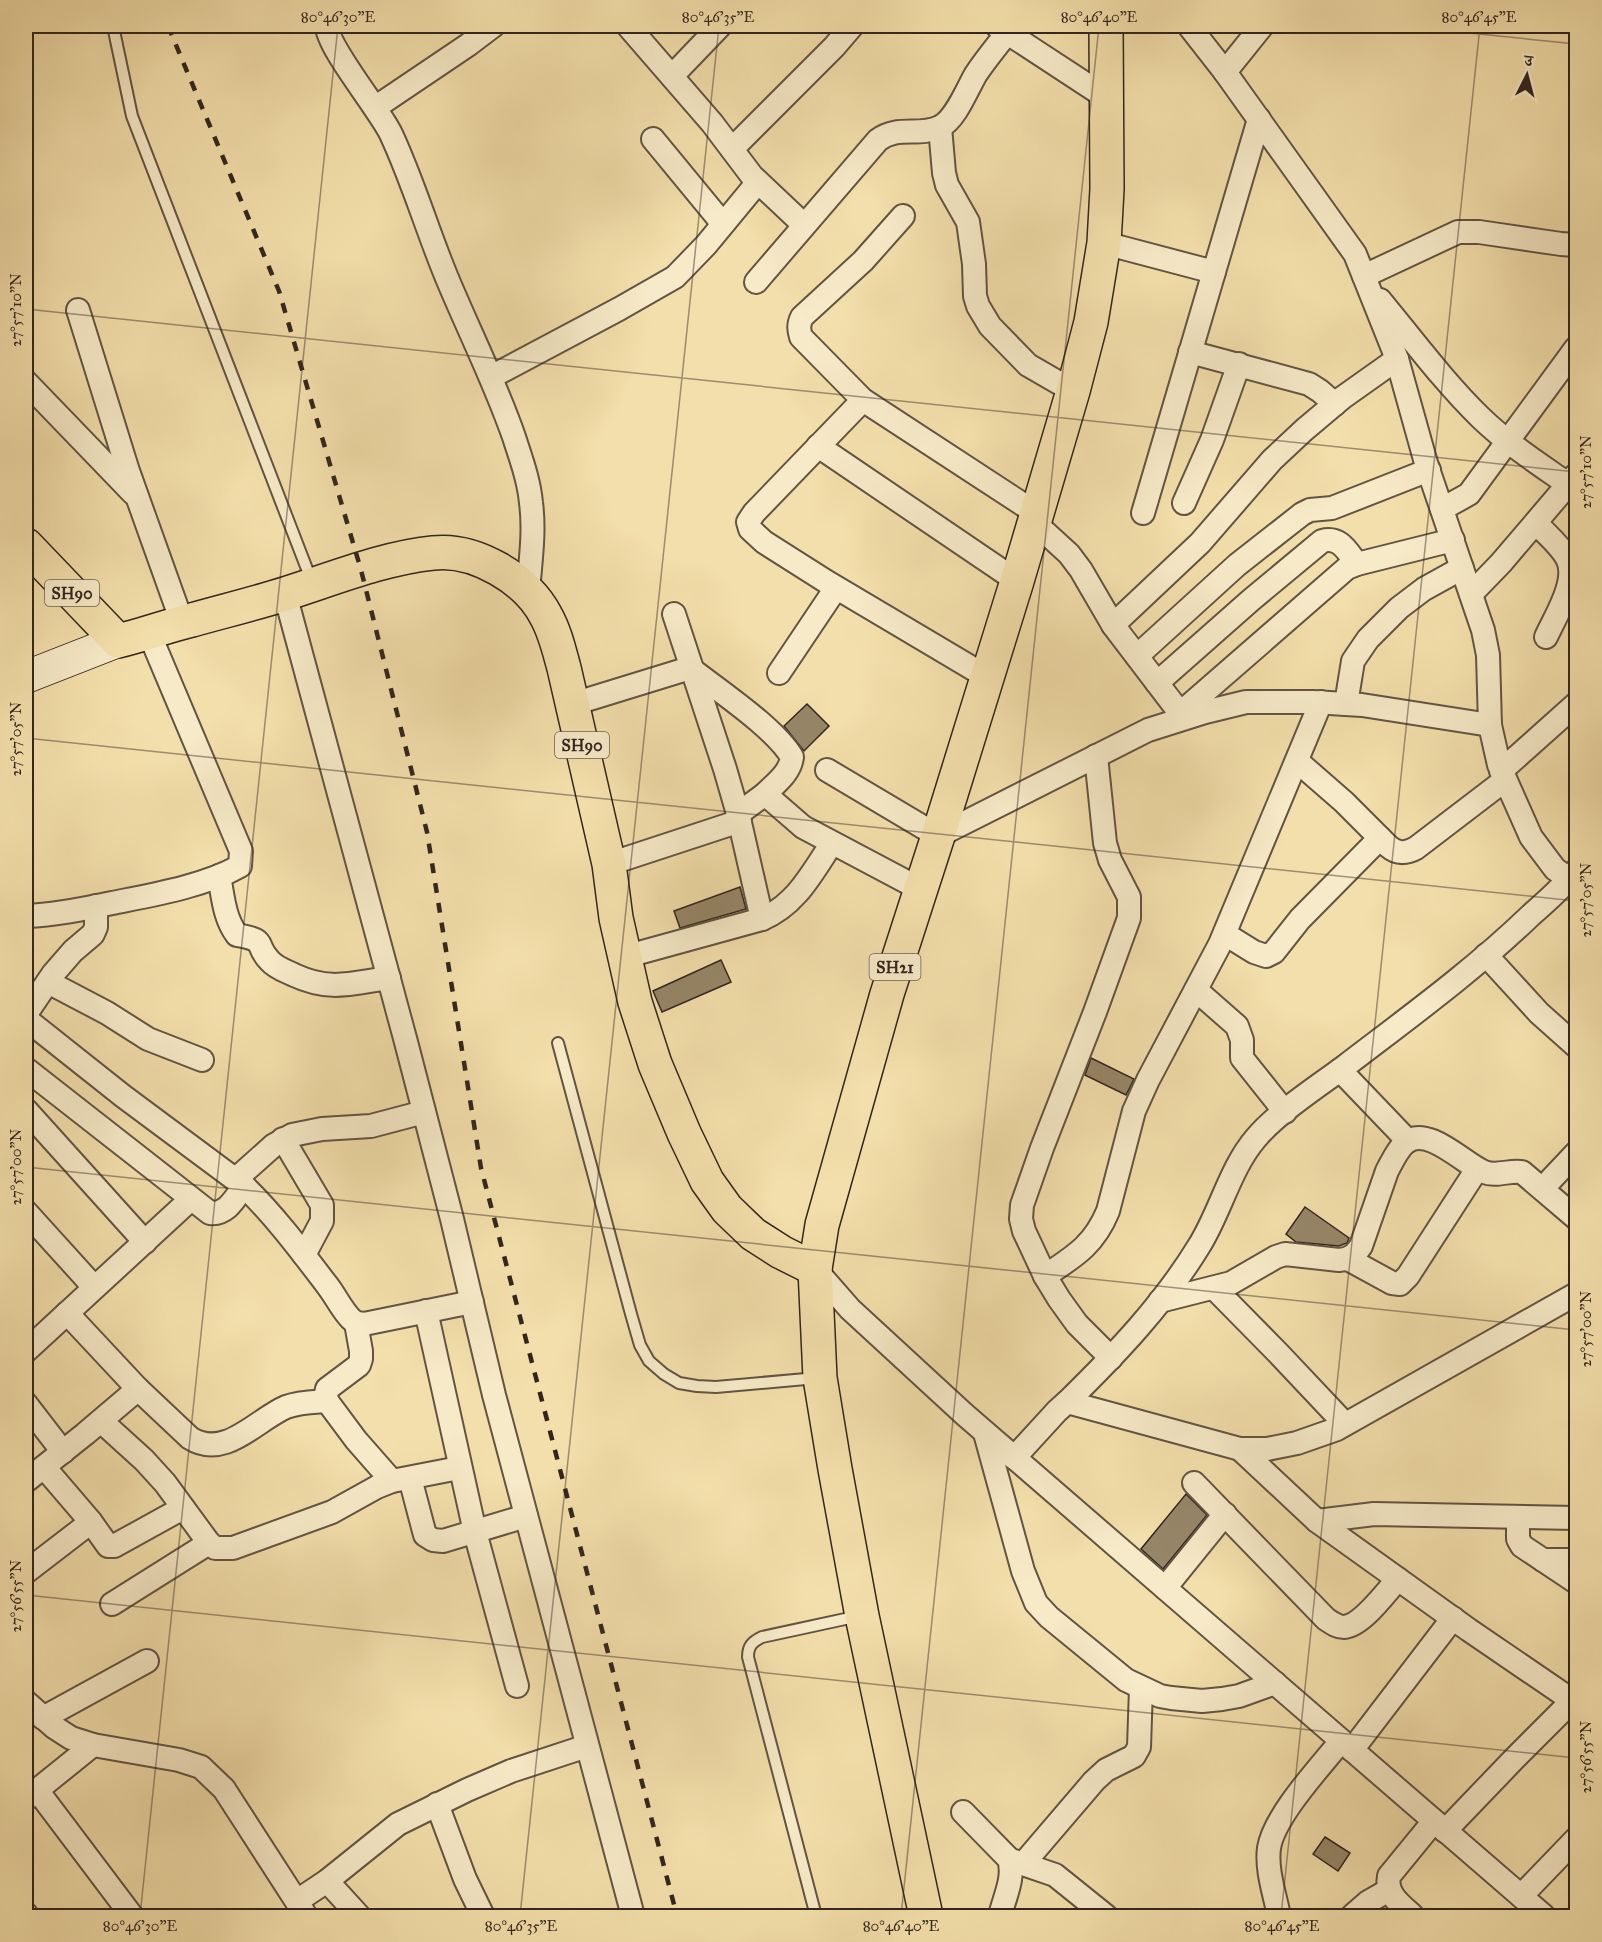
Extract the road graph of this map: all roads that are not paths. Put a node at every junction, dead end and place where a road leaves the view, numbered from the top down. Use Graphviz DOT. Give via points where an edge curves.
graph roads {
  1 [pos="112,26"];
  2 [pos="493,26"];
  3 [pos="628,26"];
  4 [pos="720,26"];
  5 [pos="1106,26"];
  6 [pos="1189,26"];
  7 [pos="1262,26"];
  8 [pos="326,27"];
  9 [pos="847,27"];
  10 [pos="1002,29"];
  11 [pos="1225,72"];
  12 [pos="672,76"];
  13 [pos="1107,98"];
  14 [pos="376,107"];
  15 [pos="1259,119"];
  16 [pos="940,127"];
  17 [pos="653,139"];
  18 [pos="732,149"];
  19 [pos="758,182"];
  20 [pos="903,216"];
  21 [pos="723,224"];
  22 [pos="804,225"];
  23 [pos="1104,243"];
  24 [pos="1576,245"];
  25 [pos="1214,272"];
  26 [pos="1366,280"];
  27 [pos="756,282"];
  28 [pos="78,310"];
  29 [pos="1576,348"];
  30 [pos="1190,352"];
  31 [pos="1397,359"];
  32 [pos="1239,364"];
  33 [pos="491,378"];
  34 [pos="26,382"];
  35 [pos="1073,390"];
  36 [pos="862,400"];
  37 [pos="1335,404"];
  38 [pos="1508,441"];
  39 [pos="818,446"];
  40 [pos="1429,470"];
  41 [pos="1574,483"];
  42 [pos="138,498"];
  43 [pos="1184,503"];
  44 [pos="1442,509"];
  45 [pos="1143,513"];
  46 [pos="1035,517"];
  47 [pos="1536,523"];
  48 [pos="1453,540"];
  49 [pos="26,545"];
  50 [pos="1357,564"];
  51 [pos="1462,568"];
  52 [pos="1017,581"];
  53 [pos="836,588"];
  54 [pos="299,589"];
  55 [pos="528,593"];
  56 [pos="1471,594"];
  57 [pos="674,614"];
  58 [pos="182,622"];
  59 [pos="1113,626"];
  60 [pos="149,633"];
  61 [pos="1546,637"];
  62 [pos="118,641"];
  63 [pos="1137,656"];
  64 [pos="690,668"];
  65 [pos="779,672"];
  66 [pos="26,677"];
  67 [pos="987,677"];
  68 [pos="1157,683"];
  69 [pos="1321,702"];
  70 [pos="573,704"];
  71 [pos="1346,704"];
  72 [pos="1576,704"];
  73 [pos="1175,718"];
  74 [pos="1490,725"];
  75 [pos="1096,756"];
  76 [pos="1297,761"];
  77 [pos="827,770"];
  78 [pos="1503,776"];
  79 [pos="765,794"];
  80 [pos="739,817"];
  81 [pos="938,836"];
  82 [pos="1380,838"];
  83 [pos="832,843"];
  84 [pos="609,864"];
  85 [pos="219,876"];
  86 [pos="1574,878"];
  87 [pos="920,889"];
  88 [pos="96,906"];
  89 [pos="26,916"];
  90 [pos="762,919"];
  91 [pos="1224,934"];
  92 [pos="1486,955"];
  93 [pos="624,957"];
  94 [pos="389,978"];
  95 [pos="48,982"];
  96 [pos="1196,990"];
  97 [pos="26,1014"];
  98 [pos="26,1019"];
  99 [pos="558,1043"];
  100 [pos="1576,1046"];
  101 [pos="202,1060"];
  102 [pos="26,1069"];
  103 [pos="1340,1070"];
  104 [pos="26,1110"];
  105 [pos="424,1112"];
  106 [pos="1285,1112"];
  107 [pos="283,1139"];
  108 [pos="1408,1141"];
  109 [pos="1576,1153"];
  110 [pos="1477,1169"];
  111 [pos="240,1182"];
  112 [pos="1543,1188"];
  113 [pos="191,1199"];
  114 [pos="26,1212"];
  115 [pos="1576,1218"];
  116 [pos="145,1242"];
  117 [pos="304,1255"];
  118 [pos="1348,1259"];
  119 [pos="815,1269"];
  120 [pos="1045,1276"];
  121 [pos="94,1287"];
  122 [pos="1214,1288"];
  123 [pos="1576,1294"];
  124 [pos="1160,1301"];
  125 [pos="472,1302"];
  126 [pos="426,1311"];
  127 [pos="67,1313"];
  128 [pos="356,1323"];
  129 [pos="26,1352"];
  130 [pos="1112,1358"];
  131 [pos="820,1377"];
  132 [pos="138,1389"];
  133 [pos="327,1401"];
  134 [pos="1067,1402"];
  135 [pos="26,1404"];
  136 [pos="101,1421"];
  137 [pos="1345,1424"];
  138 [pos="985,1432"];
  139 [pos="1240,1449"];
  140 [pos="63,1452"];
  141 [pos="1014,1458"];
  142 [pos="44,1467"];
  143 [pos="459,1468"];
  144 [pos="401,1479"];
  145 [pos="26,1481"];
  146 [pos="1194,1483"];
  147 [pos="183,1508"];
  148 [pos="1225,1515"];
  149 [pos="526,1516"];
  150 [pos="1518,1517"];
  151 [pos="1576,1518"];
  152 [pos="1317,1521"];
  153 [pos="91,1522"];
  154 [pos="475,1532"];
  155 [pos="209,1543"];
  156 [pos="1544,1560"];
  157 [pos="1576,1560"];
  158 [pos="26,1572"];
  159 [pos="1398,1579"];
  160 [pos="1576,1581"];
  161 [pos="1165,1588"];
  162 [pos="112,1604"];
  163 [pos="862,1616"];
  164 [pos="1453,1618"];
  165 [pos="147,1661"];
  166 [pos="1275,1683"];
  167 [pos="517,1686"];
  168 [pos="1141,1688"];
  169 [pos="1575,1702"];
  170 [pos="30,1707"];
  171 [pos="93,1745"];
  172 [pos="1347,1745"];
  173 [pos="587,1746"];
  174 [pos="31,1795"];
  175 [pos="436,1804"];
  176 [pos="963,1812"];
  177 [pos="1439,1826"];
  178 [pos="1576,1839"];
  179 [pos="1016,1861"];
  180 [pos="327,1881"];
  181 [pos="1389,1890"];
  182 [pos="1521,1896"];
  183 [pos="302,1909"];
  184 [pos="132,1917"];
  185 [pos="359,1917"];
  186 [pos="483,1917"];
  187 [pos="633,1917"];
  188 [pos="816,1917"];
  189 [pos="926,1917"];
  190 [pos="1000,1917"];
  191 [pos="1106,1917"];
  192 [pos="1279,1917"];
  193 [pos="1352,1917"];
  194 [pos="1413,1917"];
  195 [pos="1544,1917"];
  1 -- 54 [label="lane" via="132,116"];
  2 -- 14 [label="street"];
  3 -- 12 [label="street"];
  4 -- 12 [label="street"];
  5 -- 13 [label="main road, SH21"];
  6 -- 11 [label="street"];
  7 -- 11 [label="street"];
  8 -- 14 [label="street"];
  9 -- 18 [label="street" via="834,47"];
  10 -- 13 [label="street"];
  10 -- 16 [label="street" via="947,122"];
  11 -- 15 [label="street"];
  12 -- 18 [label="street"];
  13 -- 23 [label="main road, SH21"];
  14 -- 33 [label="street" via="408,172 443,269"];
  15 -- 25 [label="street"];
  15 -- 26 [label="street" via="1344,236"];
  16 -- 22 [label="street" via="886,134"];
  16 -- 35 [label="street" via="947,185 968,222 978,306 990,326 1028,365"];
  17 -- 21 [label="street"];
  18 -- 19 [label="street"];
  19 -- 21 [label="street"];
  19 -- 22 [label="street"];
  20 -- 36 [label="street" via="799,322 806,343"];
  21 -- 33 [label="street" via="675,277"];
  22 -- 27 [label="street"];
  23 -- 25 [label="street"];
  23 -- 35 [label="main road, SH21" via="1091,322"];
  24 -- 26 [label="street" via="1458,232"];
  25 -- 30 [label="street"];
  26 -- 31 [label="street"];
  26 -- 38 [label="street" via="1453,389"];
  28 -- 42 [label="street"];
  29 -- 38 [label="street"];
  30 -- 32 [label="street"];
  30 -- 45 [label="street"];
  31 -- 37 [label="street"];
  31 -- 40 [label="street"];
  32 -- 37 [label="street" via="1309,384"];
  32 -- 43 [label="street"];
  33 -- 55 [label="street" via="530,493 533,532"];
  34 -- 42 [label="street"];
  35 -- 46 [label="main road, SH21"];
  36 -- 39 [label="street"];
  36 -- 46 [label="street"];
  37 -- 59 [label="street" via="1272,460 1200,543"];
  38 -- 41 [label="street"];
  38 -- 44 [label="street" via="1469,494"];
  39 -- 52 [label="street"];
  39 -- 53 [label="street" via="748,522 764,542"];
  40 -- 44 [label="street"];
  40 -- 63 [label="street" via="1332,508 1302,514 1237,564"];
  41 -- 47 [label="street"];
  42 -- 58 [label="street"];
  44 -- 48 [label="street"];
  46 -- 52 [label="main road, SH21"];
  46 -- 59 [label="street" via="1081,570"];
  47 -- 56 [label="street"];
  47 -- 61 [label="street" via="1567,557 1571,574"];
  48 -- 50 [label="street"];
  48 -- 51 [label="street"];
  49 -- 62 [label="main road, SH90"];
  50 -- 68 [label="street" via="1340,543 1322,541"];
  50 -- 73 [label="street" via="1337,576"];
  51 -- 56 [label="street"];
  51 -- 71 [label="street" via="1424,589 1368,639 1353,661"];
  52 -- 67 [label="main road, SH21"];
  53 -- 65 [label="street"];
  53 -- 67 [label="street"];
  54 -- 55 [label="main road, SH90" via="435,552 487,562"];
  54 -- 58 [label="main road, SH90"];
  54 -- 94 [label="street"];
  55 -- 70 [label="main road, SH90" via="545,615 556,640"];
  56 -- 74 [label="street" via="1488,655"];
  57 -- 64 [label="street"];
  58 -- 60 [label="main road, SH90"];
  59 -- 63 [label="street"];
  60 -- 62 [label="main road, SH90"];
  60 -- 85 [label="street" via="241,851 240,866"];
  62 -- 66 [label="street"];
  63 -- 68 [label="street"];
  64 -- 70 [label="street"];
  64 -- 79 [label="street" via="754,718 792,757 786,773"];
  64 -- 80 [label="street"];
  67 -- 81 [label="main road, SH21"];
  68 -- 73 [label="street"];
  69 -- 71 [label="street"];
  69 -- 73 [label="street" via="1246,702"];
  69 -- 76 [label="street"];
  70 -- 84 [label="main road, SH90"];
  71 -- 74 [label="street"];
  72 -- 78 [label="street"];
  73 -- 75 [label="street"];
  74 -- 78 [label="street"];
  75 -- 81 [label="street"];
  75 -- 120 [label="street" via="1105,843 1129,897 1130,908 1119,949 1022,1205 1024,1231"];
  76 -- 82 [label="street"];
  76 -- 91 [label="street"];
  77 -- 81 [label="street"];
  78 -- 82 [label="street" via="1408,852 1394,851"];
  78 -- 86 [label="street" via="1532,837 1555,868"];
  79 -- 80 [label="street"];
  79 -- 83 [label="street" via="803,826"];
  80 -- 84 [label="street"];
  80 -- 90 [label="street"];
  81 -- 87 [label="main road, SH21"];
  82 -- 91 [label="street" via="1274,952 1266,956 1254,952"];
  83 -- 87 [label="street"];
  83 -- 90 [label="street" via="788,904"];
  84 -- 93 [label="main road, SH90"];
  85 -- 88 [label="street"];
  85 -- 94 [label="street" via="232,928 237,935 259,942 276,967 321,985"];
  86 -- 92 [label="street"];
  87 -- 119 [label="main road, SH21" via="836,1172"];
  88 -- 89 [label="street"];
  88 -- 95 [label="street" via="93,934"];
  90 -- 93 [label="street"];
  91 -- 96 [label="street"];
  92 -- 100 [label="street" via="1539,1013"];
  92 -- 103 [label="street"];
  93 -- 119 [label="main road, SH90" via="656,1064 707,1181 727,1209 753,1234"];
  94 -- 105 [label="street"];
  95 -- 97 [label="street"];
  95 -- 101 [label="street" via="148,1039"];
  96 -- 106 [label="street" via="1237,1026 1242,1058"];
  96 -- 120 [label="street" via="1134,1111 1102,1224 1076,1256"];
  98 -- 111 [label="street"];
  99 -- 131 [label="lane" via="631,1314 649,1361 679,1383 697,1386"];
  102 -- 113 [label="street"];
  103 -- 106 [label="street"];
  103 -- 108 [label="street"];
  104 -- 116 [label="street"];
  105 -- 107 [label="street" via="380,1124 309,1131"];
  105 -- 125 [label="street"];
  106 -- 124 [label="street" via="1249,1148 1198,1247"];
  107 -- 111 [label="street"];
  107 -- 117 [label="street" via="322,1205 322,1221"];
  108 -- 110 [label="street" via="1418,1138 1437,1142"];
  108 -- 118 [label="street" via="1387,1171 1361,1246"];
  109 -- 112 [label="street"];
  110 -- 112 [label="street" via="1495,1174 1521,1172"];
  110 -- 118 [label="street" via="1400,1284"];
  111 -- 113 [label="street" via="230,1205 221,1212 210,1213"];
  111 -- 117 [label="street"];
  112 -- 115 [label="street"];
  113 -- 116 [label="street"];
  114 -- 121 [label="street"];
  116 -- 121 [label="street"];
  117 -- 128 [label="street"];
  118 -- 122 [label="street" via="1285,1254"];
  119 -- 131 [label="main road, SH21"];
  119 -- 138 [label="street" via="850,1309"];
  120 -- 130 [label="street" via="1077,1324"];
  121 -- 127 [label="street"];
  122 -- 124 [label="street"];
  122 -- 137 [label="street"];
  123 -- 137 [label="street"];
  124 -- 130 [label="street"];
  125 -- 126 [label="street"];
  125 -- 149 [label="street"];
  126 -- 128 [label="street"];
  126 -- 143 [label="street"];
  127 -- 129 [label="street"];
  127 -- 132 [label="street"];
  128 -- 133 [label="street" via="362,1351 359,1365 327,1389"];
  130 -- 134 [label="street"];
  131 -- 163 [label="main road, SH21"];
  132 -- 133 [label="street" via="190,1437 209,1444 236,1439 289,1406"];
  132 -- 136 [label="street"];
  133 -- 144 [label="street" via="356,1440"];
  134 -- 139 [label="street"];
  134 -- 141 [label="street"];
  135 -- 140 [label="street"];
  136 -- 140 [label="street"];
  136 -- 147 [label="street" via="144,1460"];
  137 -- 139 [label="street" via="1297,1443"];
  138 -- 141 [label="street"];
  138 -- 168 [label="street" via="1023,1571 1036,1603 1126,1680"];
  139 -- 152 [label="street"];
  140 -- 142 [label="street"];
  141 -- 161 [label="street"];
  142 -- 145 [label="street"];
  142 -- 153 [label="street"];
  143 -- 144 [label="street"];
  143 -- 154 [label="street"];
  144 -- 154 [label="street" via="424,1535 443,1541"];
  144 -- 155 [label="street" via="377,1487 332,1512 232,1548 215,1548"];
  146 -- 148 [label="street"];
  147 -- 153 [label="street" via="114,1546 104,1542"];
  147 -- 155 [label="street"];
  148 -- 159 [label="street" via="1337,1626 1347,1627 1366,1615"];
  148 -- 161 [label="street"];
  149 -- 154 [label="street"];
  149 -- 173 [label="street"];
  150 -- 151 [label="street"];
  150 -- 152 [label="street" via="1374,1514"];
  150 -- 156 [label="street" via="1518,1539 1522,1546"];
  152 -- 159 [label="street"];
  153 -- 158 [label="street"];
  154 -- 167 [label="street"];
  155 -- 162 [label="street"];
  156 -- 157 [label="street"];
  156 -- 160 [label="street"];
  159 -- 164 [label="street"];
  161 -- 166 [label="street"];
  163 -- 188 [label="lane" via="762,1637 748,1648"];
  163 -- 189 [label="main road, SH21"];
  164 -- 169 [label="street"];
  164 -- 172 [label="street"];
  165 -- 170 [label="street"];
  166 -- 168 [label="street" via="1239,1696 1202,1701 1171,1698"];
  166 -- 172 [label="street"];
  168 -- 179 [label="street" via="1138,1747 1134,1756 1113,1765 1094,1780"];
  169 -- 177 [label="street"];
  170 -- 171 [label="street" via="71,1738"];
  171 -- 174 [label="street"];
  171 -- 183 [label="street" via="179,1760 209,1773 224,1789"];
  172 -- 177 [label="street"];
  172 -- 192 [label="street" via="1299,1794 1270,1846 1269,1863"];
  173 -- 175 [label="street" via="511,1771"];
  173 -- 187 [label="street"];
  174 -- 184 [label="street"];
  175 -- 180 [label="street" via="398,1824"];
  175 -- 186 [label="street"];
  176 -- 179 [label="street"];
  177 -- 181 [label="street" via="1389,1876"];
  177 -- 182 [label="street"];
  178 -- 182 [label="street"];
  179 -- 190 [label="street" via="1011,1867"];
  179 -- 191 [label="street" via="1055,1875"];
  180 -- 183 [label="street"];
  180 -- 185 [label="street"];
  181 -- 193 [label="street"];
  181 -- 194 [label="street"];
  182 -- 195 [label="street"];
}
